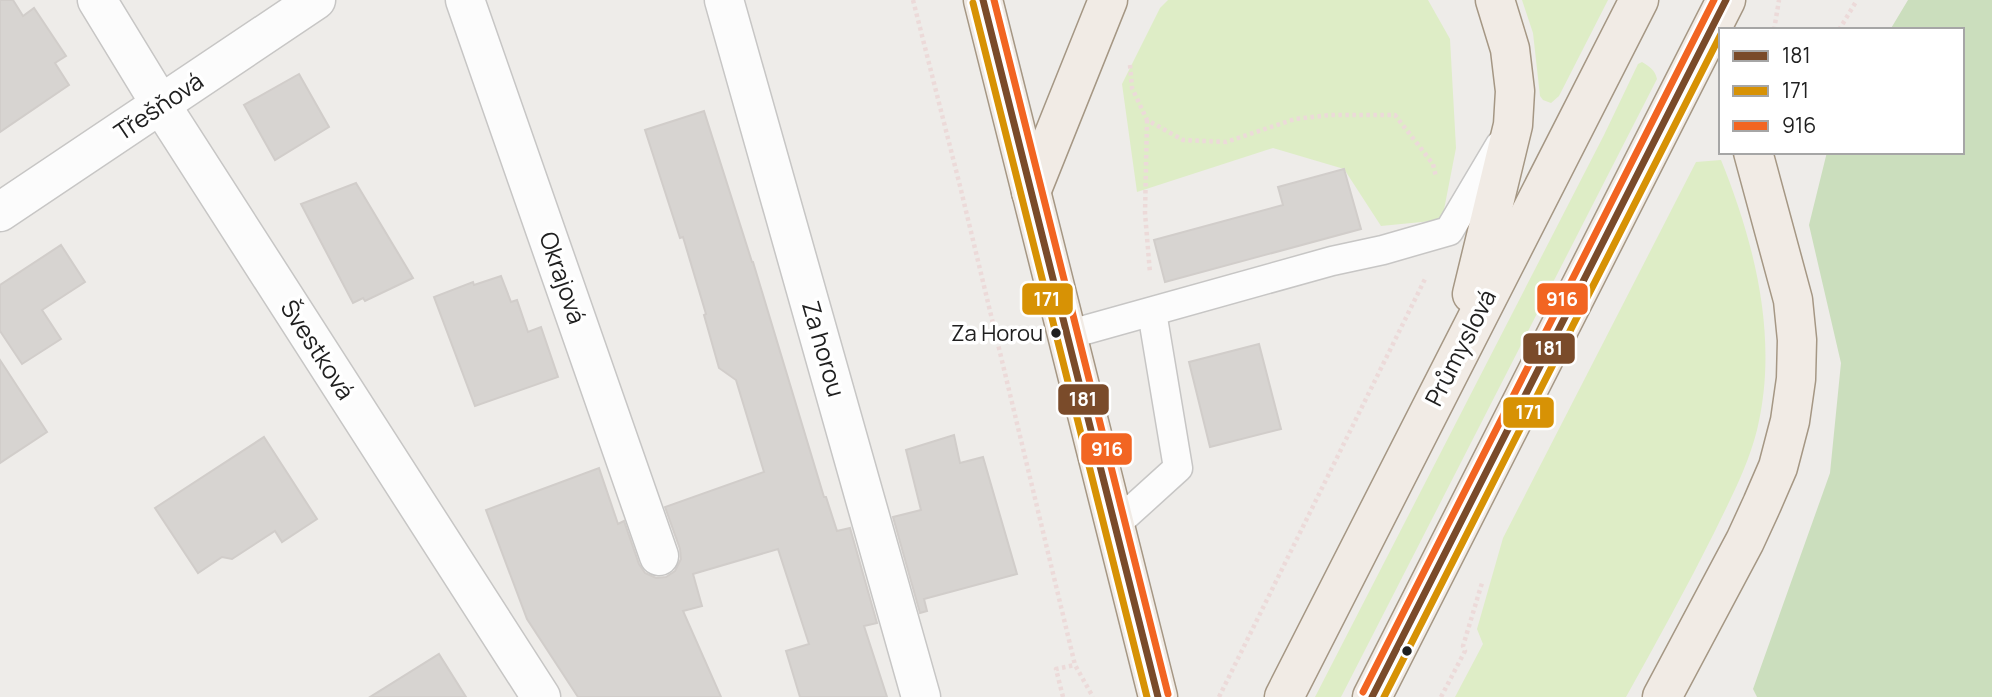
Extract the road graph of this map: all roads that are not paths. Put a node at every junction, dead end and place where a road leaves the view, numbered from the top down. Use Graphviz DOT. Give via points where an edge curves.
graph roads {
  1 [pos="97,0"];
  2 [pos="316,0"];
  3 [pos="465,0"];
  4 [pos="724,0"];
  5 [pos="983,0"];
  6 [pos="1108,0"];
  7 [pos="1494,0"];
  8 [pos="1639,0"];
  9 [pos="1726,0"];
  10 [pos="1739,0"];
  11 [pos="1734,28"];
  12 [pos="161,105"];
  13 [pos="1513,125"];
  14 [pos="1754,154"];
  15 [pos="1031,192"];
  16 [pos="0,212"];
  17 [pos="1152,312"];
  18 [pos="1067,335"];
  19 [pos="1458,354"];
  20 [pos="1114,526"];
  21 [pos="659,556"];
  22 [pos="541,697"];
  23 [pos="921,697"];
  24 [pos="1158,697"];
  25 [pos="1284,697"];
  26 [pos="1372,697"];
  27 [pos="1662,697"];
  1 -- 12 [label="street, Švestková"];
  2 -- 12 [label="street, Třešňová"];
  3 -- 21 [label="street, Okrajová"];
  4 -- 23 [label="street, Za horou"];
  5 -- 15 [label="main road"];
  6 -- 15 [label="main road"];
  7 -- 13 [label="main road" via="1510,49"];
  8 -- 19 [label="main road, Průmyslová"];
  9 -- 26 [label="main road"];
  10 -- 11 [label="main road"];
  12 -- 16 [label="street, Třešňová"];
  12 -- 22 [label="street, Švestková"];
  13 -- 17 [label="lane" via="1448,231"];
  13 -- 19 [label="main road"];
  14 -- 27 [label="main road" via="1793,300 1797,340 1790,421 1778,467 1745,541"];
  15 -- 18 [label="main road"];
  17 -- 18 [label="lane"];
  17 -- 20 [label="lane" via="1178,468"];
  18 -- 20 [label="main road"];
  19 -- 25 [label="main road, Průmyslová"];
  20 -- 24 [label="main road"];
}
